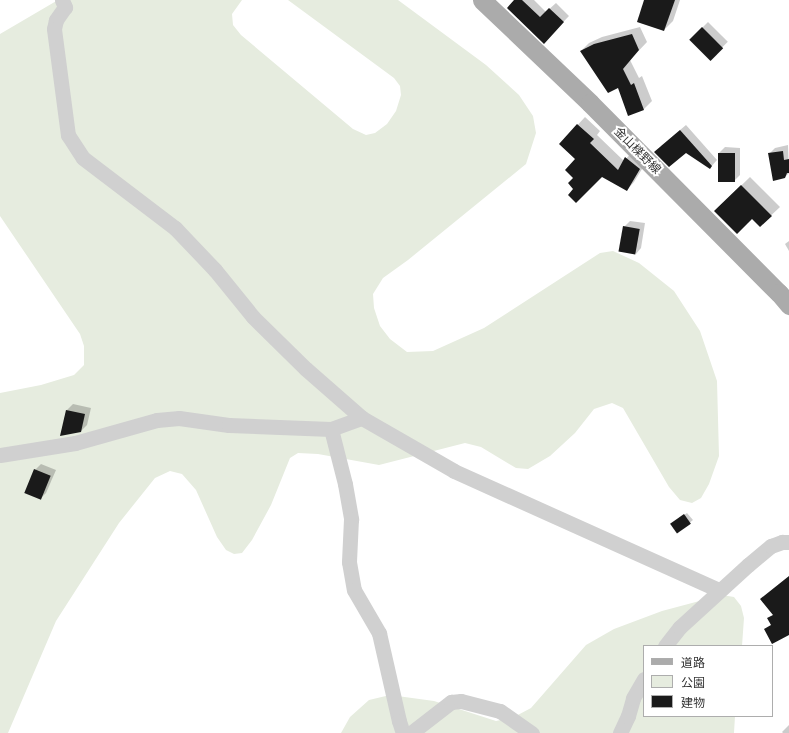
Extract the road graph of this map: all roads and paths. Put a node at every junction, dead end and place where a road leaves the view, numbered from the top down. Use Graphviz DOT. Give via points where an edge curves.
graph roads {
  1 [pos="62,0"];
  2 [pos="482,0"];
  3 [pos="789,305"];
  4 [pos="362,418"];
  5 [pos="331,428"];
  6 [pos="0,455"];
  7 [pos="789,542"];
  8 [pos="719,590"];
  9 [pos="667,645"];
  10 [pos="643,680"];
  11 [pos="403,733"];
  12 [pos="411,733"];
  13 [pos="532,733"];
  14 [pos="620,733"];
  1 -- 4 [label="street" via="65,7 56,20 54,29 68,134 83,158 175,228 256,319 306,369"];
  2 -- 3 [label="main road, 金山檪野線" via="590,103"];
  4 -- 5 [label="street"];
  4 -- 8 [label="street" via="454,471"];
  5 -- 6 [label="street" via="229,425 179,418 157,420 75,443"];
  5 -- 11 [label="street" via="351,519 349,562 354,590 379,633 398,721"];
  7 -- 8 [label="street" via="771,546"];
  8 -- 9 [label="street" via="680,627"];
  10 -- 14 [label="street"];
  12 -- 13 [label="street" via="452,702 461,701 500,711"];
}
